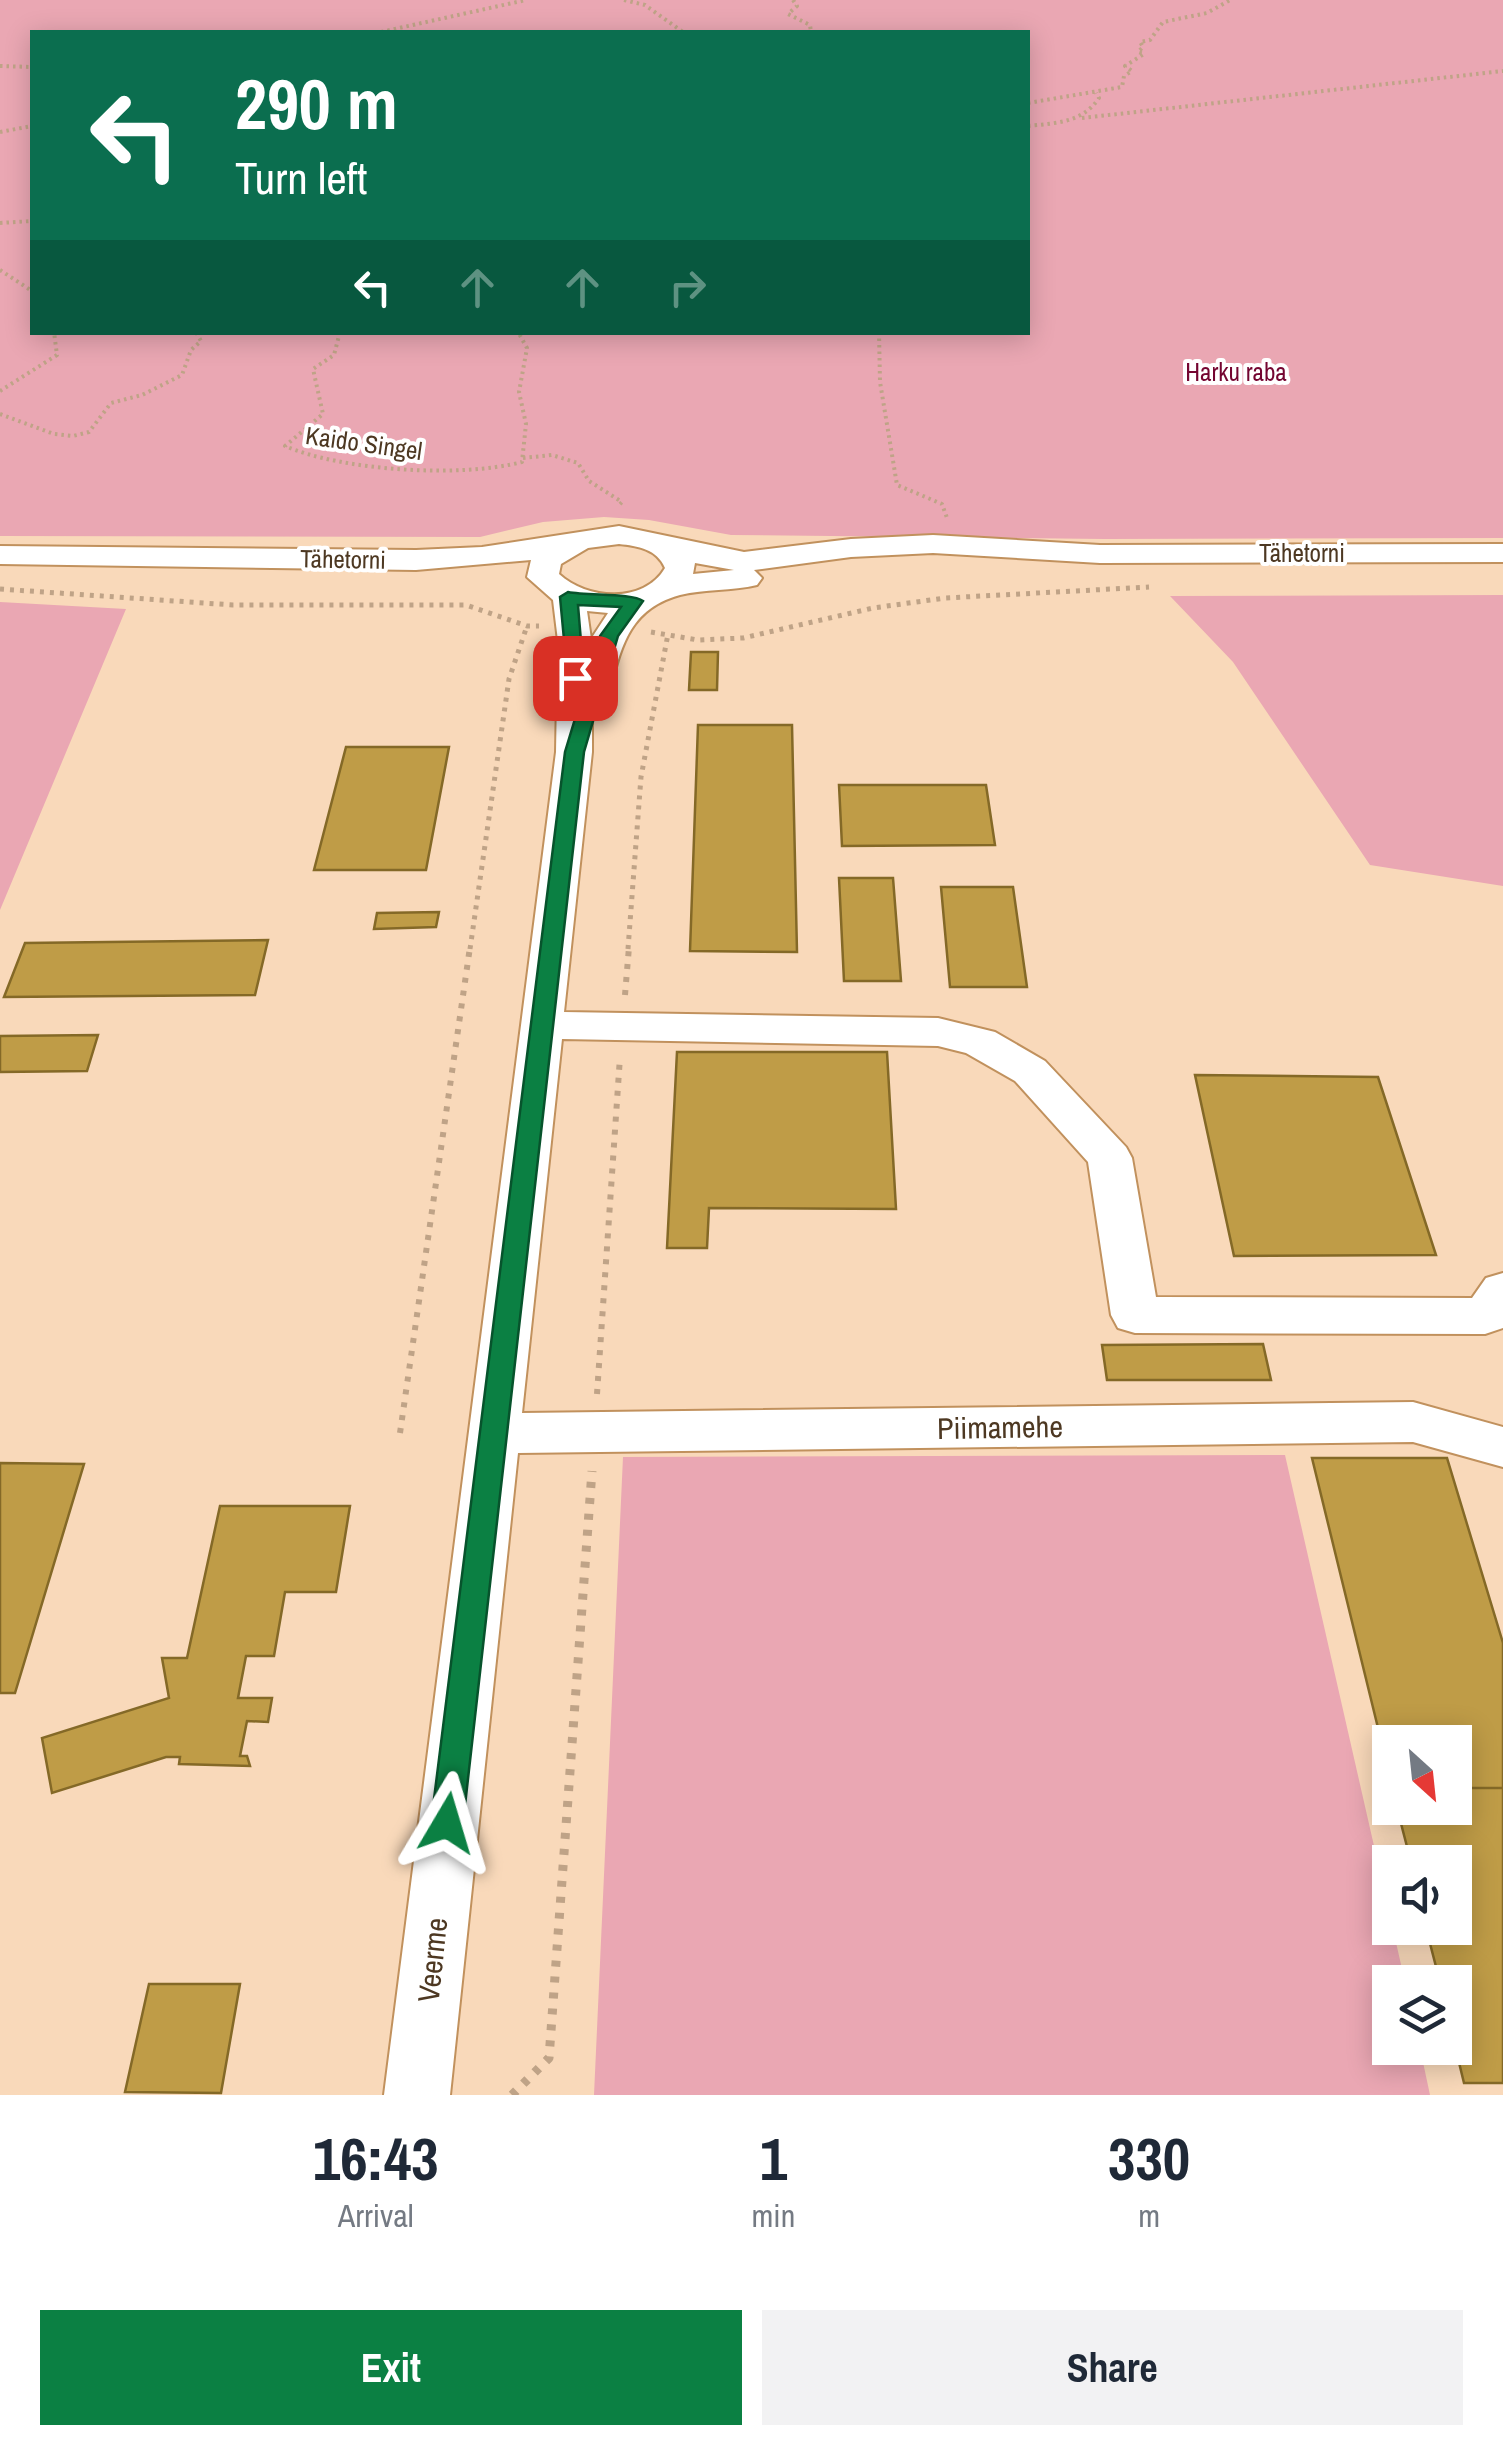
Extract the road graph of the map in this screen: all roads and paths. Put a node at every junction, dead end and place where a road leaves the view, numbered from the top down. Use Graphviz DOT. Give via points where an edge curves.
graph roads {
  1 [pos="526,0"];
  2 [pos="624,0"];
  3 [pos="792,0"];
  4 [pos="1230,0"];
  5 [pos="390,30"];
  6 [pos="680,30"];
  7 [pos="811,30"];
  8 [pos="0,66"];
  9 [pos="30,66"];
  10 [pos="1503,71"];
  11 [pos="1096,93"];
  12 [pos="1030,102"];
  13 [pos="1082,118"];
  14 [pos="30,126"];
  15 [pos="1030,126"];
  16 [pos="0,132"];
  17 [pos="30,221"];
  18 [pos="0,223"];
  19 [pos="0,270"];
  20 [pos="30,290"];
  21 [pos="54,335"];
  22 [pos="198,335"];
  23 [pos="339,335"];
  24 [pos="520,335"];
  25 [pos="879,335"];
  26 [pos="0,391"];
  27 [pos="0,414"];
  28 [pos="522,458"];
  29 [pos="613,510"];
  30 [pos="948,521"];
  31 [pos="563,546"];
  32 [pos="670,549"];
  33 [pos="1503,553"];
  34 [pos="1100,554"];
  35 [pos="0,555"];
  36 [pos="122,558"];
  37 [pos="668,587"];
  38 [pos="560,592"];
  39 [pos="634,601"];
  40 [pos="527,626"];
  41 [pos="668,634"];
  42 [pos="574,752"];
  43 [pos="623,1024"];
  44 [pos="540,1026"];
  45 [pos="1503,1291"];
  46 [pos="594,1431"];
  47 [pos="400,1433"];
  48 [pos="493,1433"];
  49 [pos="1503,1447"];
  50 [pos="417,2095"];
  51 [pos="512,2095"];
  1 -- 5 [label="path"];
  2 -- 6 [label="path" via="645,5"];
  3 -- 7 [label="path" via="796,6 788,14"];
  4 -- 11 [label="path" via="1163,22 1150,40 1140,42 1138,52 1144,54 1125,66 1132,70 1122,87"];
  8 -- 9 [label="path"];
  10 -- 13 [label="path"];
  11 -- 12 [label="path"];
  11 -- 13 [label="path" via="1096,104"];
  13 -- 15 [label="path"];
  14 -- 16 [label="path"];
  17 -- 18 [label="path"];
  19 -- 20 [label="path"];
  21 -- 26 [label="path" via="57,356"];
  22 -- 27 [label="path" via="201,341 182,375 111,403 89,432 54,434"];
  23 -- 28 [label="path, Kaido Singel" via="334,355 313,370 323,414 290,438 285,446 292,452 409,470 488,471"];
  24 -- 28 [label="path" via="526,348 519,392 526,424"];
  25 -- 30 [label="path" via="897,485 942,504"];
  28 -- 29 [label="path, Kaido Singel" via="578,463 589,481 622,502"];
  31 -- 32 [label="street, Tähetorni" via="619,535"];
  31 -- 36 [label="street, Tähetorni" via="416,560"];
  31 -- 38 [label="street" via="543,566 543,577"];
  32 -- 34 [label="street, Tähetorni" via="744,562 933,544"];
  32 -- 37 [label="street" via="681,568"];
  33 -- 34 [label="street, Tähetorni"];
  34 -- 37 [label="street, Tähetorni"];
  35 -- 36 [label="street, Tähetorni"];
  36 -- 38 [label="street, Tähetorni" via="336,578 512,576"];
  37 -- 39 [label="street, Tähetorni"];
  38 -- 39 [label="street, Tähetorni" via="593,603"];
  38 -- 42 [label="street, Veerme" via="575,641"];
  39 -- 42 [label="street, Veerme" via="609,636"];
  40 -- 47 [label="path" via="508,679"];
  41 -- 43 [label="path" via="640,776"];
  42 -- 44 [label="street, Veerme"];
  43 -- 44 [label="street"];
  43 -- 45 [label="street" via="938,1032 980,1042 1014,1061 1110,1158 1135,1315 1485,1316"];
  43 -- 46 [label="path"];
  44 -- 48 [label="street, Veerme"];
  46 -- 48 [label="street, Piimamehe"];
  46 -- 49 [label="street, Piimamehe" via="1413,1422"];
  46 -- 51 [label="path" via="549,2058"];
  48 -- 50 [label="street, Veerme"];
}
